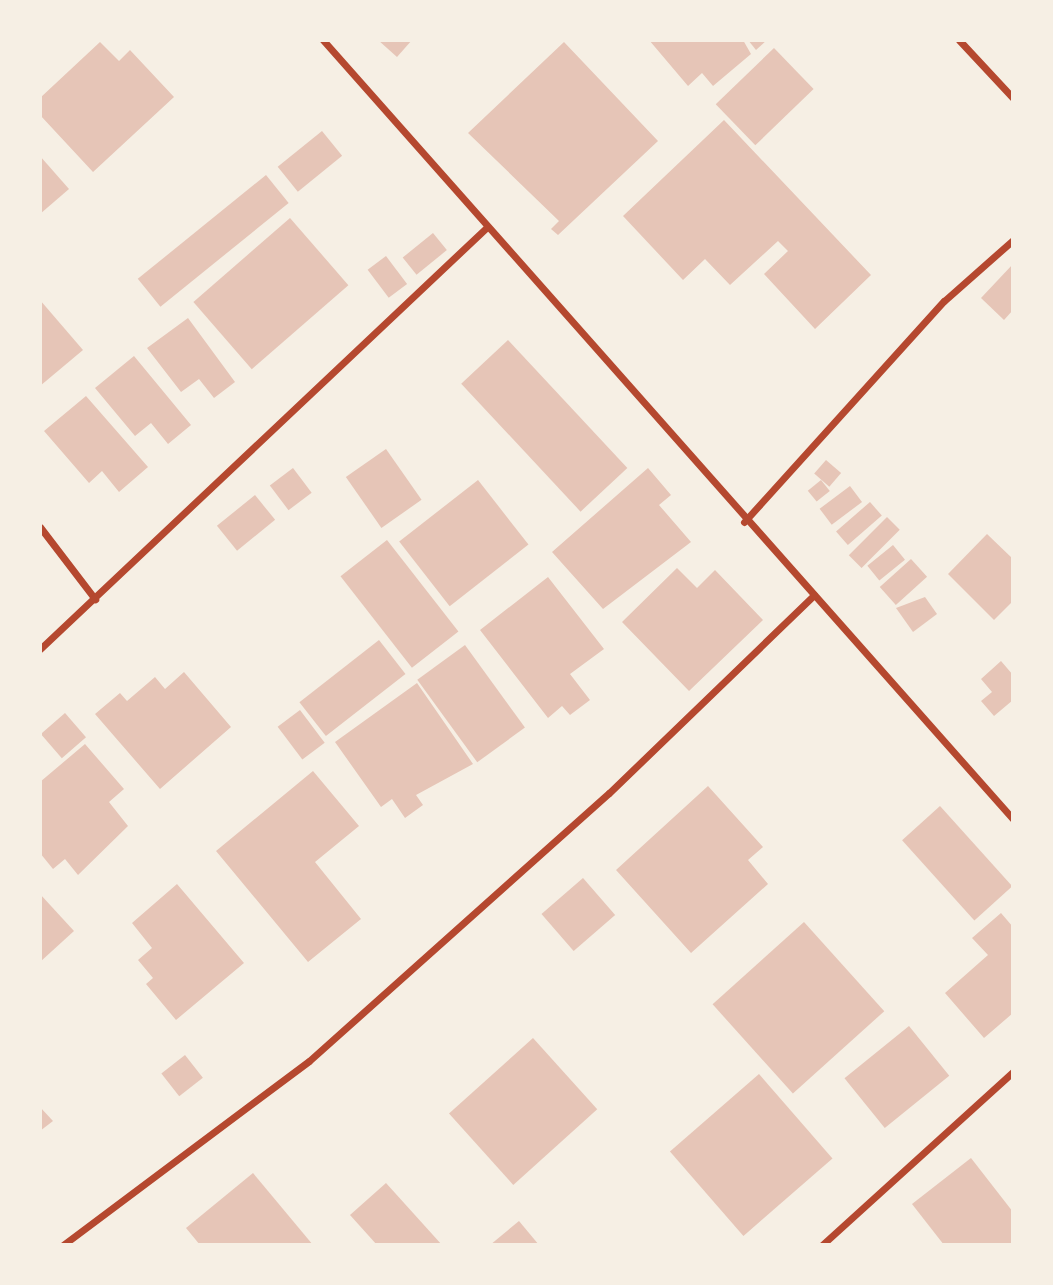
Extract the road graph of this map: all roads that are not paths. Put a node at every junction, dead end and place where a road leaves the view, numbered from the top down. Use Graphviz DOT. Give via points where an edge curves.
graph roads {
  1 [pos="324,40"];
  2 [pos="959,40"];
  3 [pos="1013,98"];
  4 [pos="486,228"];
  5 [pos="1013,240"];
  6 [pos="744,522"];
  7 [pos="40,527"];
  8 [pos="814,595"];
  9 [pos="95,599"];
  10 [pos="40,649"];
  11 [pos="1013,819"];
  12 [pos="1013,1072"];
  13 [pos="63,1245"];
  14 [pos="822,1245"];
  1 -- 4 [label="street"];
  2 -- 3 [label="street"];
  4 -- 6 [label="street"];
  4 -- 9 [label="street"];
  5 -- 6 [label="street" via="944,301"];
  6 -- 8 [label="street"];
  7 -- 9 [label="street"];
  8 -- 11 [label="street"];
  8 -- 13 [label="street" via="609,793 309,1061"];
  9 -- 10 [label="street"];
  12 -- 14 [label="street"];
}
